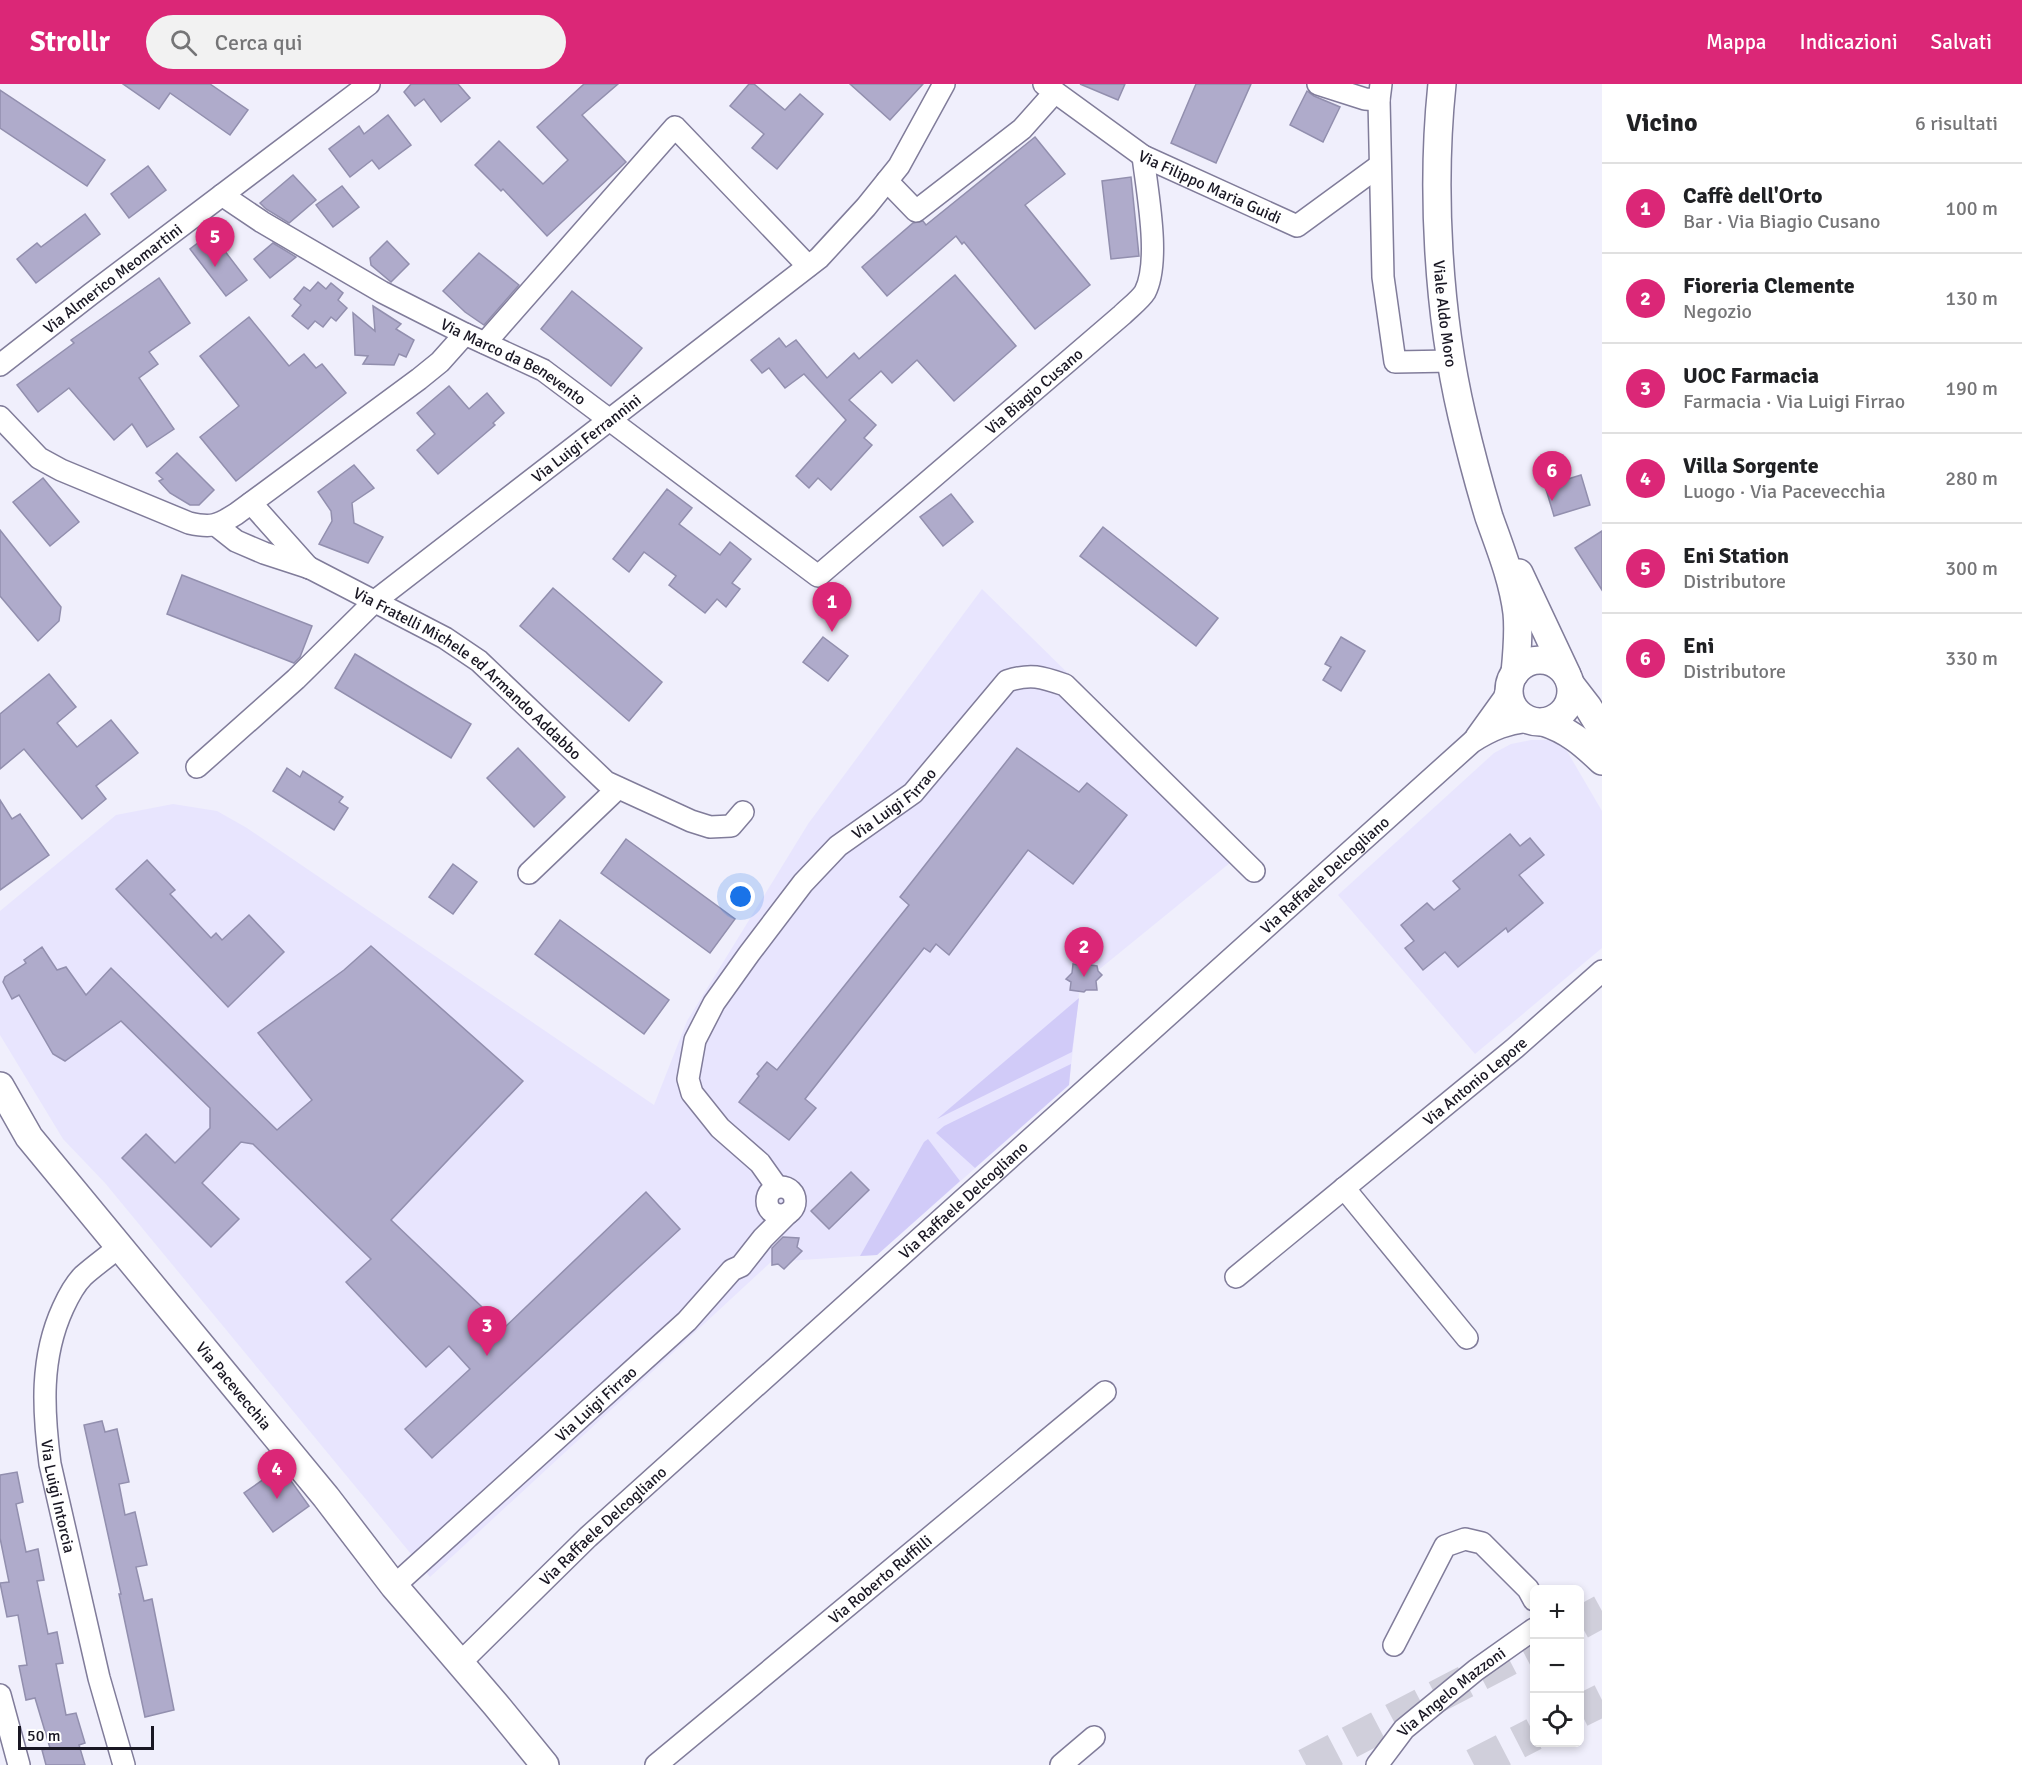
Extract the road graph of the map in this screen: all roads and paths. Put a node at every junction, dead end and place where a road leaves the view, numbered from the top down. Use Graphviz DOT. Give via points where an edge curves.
graph roads {
  1 [pos="369,84"];
  2 [pos="944,84"];
  3 [pos="1318,84"];
  4 [pos="1442,84"];
  5 [pos="1050,88"];
  6 [pos="1380,92"];
  7 [pos="1143,156"];
  8 [pos="1379,166"];
  9 [pos="887,181"];
  10 [pos="222,195"];
  11 [pos="808,266"];
  12 [pos="465,334"];
  13 [pos="485,343"];
  14 [pos="1452,361"];
  15 [pos="0,365"];
  16 [pos="0,417"];
  17 [pos="609,420"];
  18 [pos="251,503"];
  19 [pos="217,526"];
  20 [pos="1496,536"];
  21 [pos="310,568"];
  22 [pos="818,576"];
  23 [pos="375,601"];
  24 [pos="1512,677"];
  25 [pos="1569,680"];
  26 [pos="1538,722"];
  27 [pos="1602,730"];
  28 [pos="1472,742"];
  29 [pos="1602,761"];
  30 [pos="197,767"];
  31 [pos="618,788"];
  32 [pos="743,812"];
  33 [pos="1254,871"];
  34 [pos="529,873"];
  35 [pos="1602,971"];
  36 [pos="0,1086"];
  37 [pos="1344,1188"];
  38 [pos="119,1247"];
  39 [pos="1236,1277"];
  40 [pos="1467,1338"];
  41 [pos="1105,1392"];
  42 [pos="394,1586"];
  43 [pos="1530,1592"];
  44 [pos="1530,1632"];
  45 [pos="1394,1645"];
  46 [pos="460,1663"];
  47 [pos="0,1695"];
  48 [pos="1094,1737"];
  49 [pos="19,1765"];
  50 [pos="124,1765"];
  51 [pos="544,1765"];
  52 [pos="656,1765"];
  53 [pos="1061,1765"];
  54 [pos="1377,1765"];
  1 -- 10 [label="street, Via Almerico Meomartini"];
  2 -- 9 [label="street, Via Luigi Ferrannini"];
  3 -- 6 [label="street" via="1365,99"];
  4 -- 14 [label="street, Viale Aldo Moro" via="1437,215"];
  5 -- 7 [label="street, Via Filippo Maria Guidi"];
  5 -- 9 [label="street" via="1022,129 916,211"];
  6 -- 8 [label="street"];
  7 -- 8 [label="street, Via Filippo Maria Guidi" via="1297,226"];
  7 -- 22 [label="street, Via Biagio Cusano" via="1152,269 1144,293"];
  8 -- 14 [label="street" via="1383,277 1395,362"];
  9 -- 11 [label="street, Via Luigi Ferrannini"];
  10 -- 12 [label="street, Via Marco da Benevento" via="382,291"];
  10 -- 15 [label="street, Via Almerico Meomartini"];
  11 -- 13 [label="street" via="675,126"];
  11 -- 17 [label="street, Via Luigi Ferrannini"];
  12 -- 13 [label="street, Via Marco da Benevento"];
  12 -- 18 [label="street" via="419,379"];
  13 -- 17 [label="street, Via Marco da Benevento" via="543,370"];
  14 -- 20 [label="street, Viale Aldo Moro" via="1464,424"];
  16 -- 19 [label="street, Via Fratelli Michele ed Armando Addabbo" via="39,458 61,470 189,523"];
  17 -- 22 [label="street, Via Marco da Benevento"];
  17 -- 23 [label="street, Via Luigi Ferrannini"];
  18 -- 19 [label="street"];
  18 -- 21 [label="street, Via Fratelli Michele ed Armando Addabbo"];
  19 -- 21 [label="street, Via Fratelli Michele ed Armando Addabbo" via="236,541"];
  20 -- 24 [label="street, Viale Aldo Moro" via="1517,613"];
  20 -- 25 [label="street, Viale Aldo Moro" via="1513,560"];
  21 -- 23 [label="street, Via Fratelli Michele ed Armando Addabbo"];
  23 -- 30 [label="street, Via Luigi Ferrannini" via="296,679"];
  23 -- 31 [label="street, Via Fratelli Michele ed Armando Addabbo" via="479,661 606,783"];
  24 -- 25 [label="street, Viale Aldo Moro" via="1522,666 1541,660 1560,667"];
  24 -- 26 [label="street, Viale Aldo Moro" via="1511,702 1523,717"];
  24 -- 28 [label="street, Via Raffaele Delcogliano" via="1504,698"];
  25 -- 26 [label="street" via="1571,695 1562,714"];
  25 -- 27 [label="street, Viale Aldo Moro"];
  26 -- 28 [label="street, Via Raffaele Delcogliano" via="1517,722"];
  26 -- 29 [label="street, Viale Aldo Moro" via="1562,728"];
  28 -- 46 [label="street, Via Raffaele Delcogliano" via="588,1537"];
  31 -- 32 [label="street, Via Fratelli Michele ed Armando Addabbo" via="710,827 731,825"];
  31 -- 34 [label="street"];
  33 -- 42 [label="street, Via Luigi Firrao" via="1065,686 1039,676 1007,681 914,793 838,846 803,883 714,1003 695,1040 688,1079 692,1093 720,1128 760,1163 777,1187 786,1188 795,1197 794,1206 687,1321"];
  35 -- 37 [label="street, Via Antonio Lepore"];
  36 -- 38 [label="street, Via Pacevecchia" via="29,1137"];
  37 -- 39 [label="street, Via Antonio Lepore"];
  37 -- 40 [label="street"];
  38 -- 42 [label="street, Via Pacevecchia" via="326,1497"];
  38 -- 50 [label="street, Via Luigi Intorcia" via="82,1277 69,1296 54,1329 44,1393 50,1464 99,1678"];
  41 -- 52 [label="street, Via Roberto Ruffilli"];
  42 -- 46 [label="street, Via Pacevecchia"];
  43 -- 45 [label="street" via="1482,1543 1465,1539 1445,1546"];
  44 -- 54 [label="street, Via Angelo Mazzoni" via="1404,1729"];
  46 -- 51 [label="street, Via Pacevecchia"];
  47 -- 49 [label="street"];
  48 -- 53 [label="street"];
}
